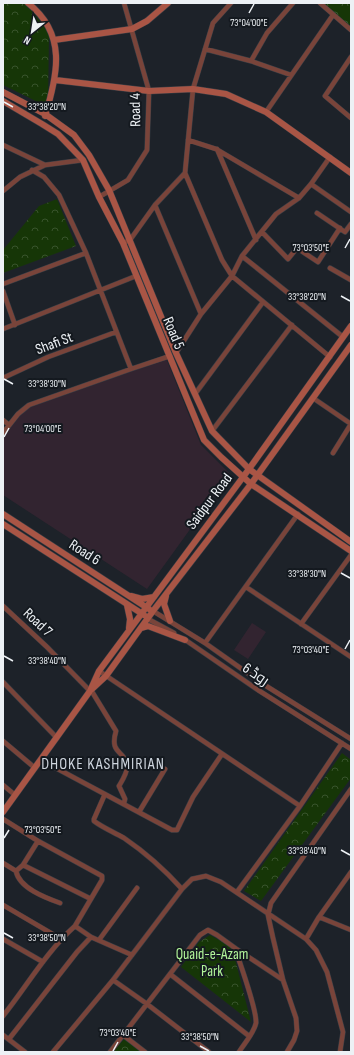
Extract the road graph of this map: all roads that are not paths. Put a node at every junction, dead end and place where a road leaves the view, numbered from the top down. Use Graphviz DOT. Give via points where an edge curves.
graph roads {
  1 [pos="28,3"];
  2 [pos="124,3"];
  3 [pos="168,3"];
  4 [pos="231,3"];
  5 [pos="293,3"];
  6 [pos="320,3"];
  7 [pos="333,15"];
  8 [pos="132,29"];
  9 [pos="351,30"];
  10 [pos="54,40"];
  11 [pos="205,49"];
  12 [pos="351,57"];
  13 [pos="251,61"];
  14 [pos="291,75"];
  15 [pos="55,80"];
  16 [pos="193,89"];
  17 [pos="148,91"];
  18 [pos="3,92"];
  19 [pos="3,102"];
  20 [pos="266,112"];
  21 [pos="45,114"];
  22 [pos="351,118"];
  23 [pos="42,124"];
  24 [pos="188,140"];
  25 [pos="3,145"];
  26 [pos="216,148"];
  27 [pos="330,157"];
  28 [pos="83,160"];
  29 [pos="45,165"];
  30 [pos="32,170"];
  31 [pos="185,173"];
  32 [pos="351,173"];
  33 [pos="311,184"];
  34 [pos="109,190"];
  35 [pos="3,191"];
  36 [pos="99,197"];
  37 [pos="299,198"];
  38 [pos="155,206"];
  39 [pos="351,212"];
  40 [pos="317,213"];
  41 [pos="351,224"];
  42 [pos="340,228"];
  43 [pos="262,232"];
  44 [pos="130,240"];
  45 [pos="256,240"];
  46 [pos="123,243"];
  47 [pos="86,253"];
  48 [pos="242,256"];
  49 [pos="330,268"];
  50 [pos="136,276"];
  51 [pos="232,276"];
  52 [pos="351,280"];
  53 [pos="3,284"];
  54 [pos="3,291"];
  55 [pos="101,291"];
  56 [pos="263,302"];
  57 [pos="201,314"];
  58 [pos="15,325"];
  59 [pos="292,325"];
  60 [pos="351,326"];
  61 [pos="3,329"];
  62 [pos="116,332"];
  63 [pos="343,338"];
  64 [pos="351,345"];
  65 [pos="176,353"];
  66 [pos="170,356"];
  67 [pos="330,357"];
  68 [pos="131,369"];
  69 [pos="3,378"];
  70 [pos="195,394"];
  71 [pos="312,398"];
  72 [pos="3,420"];
  73 [pos="351,424"];
  74 [pos="9,425"];
  75 [pos="212,431"];
  76 [pos="3,433"];
  77 [pos="333,453"];
  78 [pos="249,469"];
  79 [pos="258,474"];
  80 [pos="243,477"];
  81 [pos="251,484"];
  82 [pos="3,514"];
  83 [pos="298,514"];
  84 [pos="3,524"];
  85 [pos="351,542"];
  86 [pos="351,551"];
  87 [pos="351,555"];
  88 [pos="246,587"];
  89 [pos="167,593"];
  90 [pos="126,594"];
  91 [pos="154,597"];
  92 [pos="127,605"];
  93 [pos="3,606"];
  94 [pos="146,608"];
  95 [pos="153,611"];
  96 [pos="141,614"];
  97 [pos="148,619"];
  98 [pos="170,621"];
  99 [pos="301,624"];
  100 [pos="141,628"];
  101 [pos="129,630"];
  102 [pos="185,640"];
  103 [pos="205,644"];
  104 [pos="351,657"];
  105 [pos="99,671"];
  106 [pos="106,676"];
  107 [pos="3,682"];
  108 [pos="263,684"];
  109 [pos="90,690"];
  110 [pos="258,690"];
  111 [pos="333,728"];
  112 [pos="328,734"];
  113 [pos="56,738"];
  114 [pos="351,739"];
  115 [pos="3,741"];
  116 [pos="342,743"];
  117 [pos="351,749"];
  118 [pos="222,754"];
  119 [pos="41,760"];
  120 [pos="35,768"];
  121 [pos="165,769"];
  122 [pos="3,785"];
  123 [pos="351,789"];
  124 [pos="105,794"];
  125 [pos="15,795"];
  126 [pos="124,803"];
  127 [pos="300,806"];
  128 [pos="3,812"];
  129 [pos="140,812"];
  130 [pos="3,819"];
  131 [pos="38,841"];
  132 [pos="3,864"];
  133 [pos="23,865"];
  134 [pos="16,871"];
  135 [pos="351,872"];
  136 [pos="137,888"];
  137 [pos="182,889"];
  138 [pos="237,892"];
  139 [pos="91,899"];
  140 [pos="60,903"];
  141 [pos="3,905"];
  142 [pos="268,915"];
  143 [pos="319,917"];
  144 [pos="75,926"];
  145 [pos="351,930"];
  146 [pos="91,937"];
  147 [pos="3,938"];
  148 [pos="61,939"];
  149 [pos="306,939"];
  150 [pos="99,940"];
  151 [pos="235,948"];
  152 [pos="132,955"];
  153 [pos="43,962"];
  154 [pos="170,974"];
  155 [pos="113,980"];
  156 [pos="283,980"];
  157 [pos="147,1004"];
  158 [pos="4,1014"];
  159 [pos="3,1035"];
  160 [pos="123,1035"];
  161 [pos="249,1036"];
  162 [pos="9,1039"];
  163 [pos="24,1052"];
  164 [pos="53,1052"];
  165 [pos="110,1052"];
  166 [pos="145,1052"];
  167 [pos="209,1052"];
  168 [pos="239,1052"];
  169 [pos="287,1052"];
  170 [pos="340,1052"];
  1 -- 10 [label="main road" via="47,22"];
  2 -- 8 [label="street, Road 4"];
  3 -- 8 [label="main road" via="147,21"];
  4 -- 11 [label="street" via="213,23"];
  5 -- 13 [label="street" via="267,33"];
  6 -- 7 [label="street"];
  7 -- 9 [label="street"];
  7 -- 14 [label="street"];
  8 -- 10 [label="main road"];
  8 -- 17 [label="street, Road 4"];
  10 -- 15 [label="main road"];
  11 -- 13 [label="street"];
  11 -- 16 [label="street"];
  12 -- 22 [label="street" via="325,96"];
  13 -- 14 [label="street"];
  14 -- 20 [label="street"];
  15 -- 17 [label="main road"];
  15 -- 21 [label="main road"];
  16 -- 17 [label="main road"];
  16 -- 20 [label="main road" via="226,94"];
  16 -- 24 [label="street"];
  17 -- 34 [label="street, Road 4" via="148,150 128,180"];
  18 -- 21 [label="main road, Road 5"];
  19 -- 23 [label="main road, Road 5"];
  20 -- 27 [label="main road"];
  21 -- 23 [label="main road"];
  21 -- 34 [label="main road, Road 5" via="74,135"];
  23 -- 28 [label="main road, Road 5" via="58,134"];
  24 -- 26 [label="street"];
  24 -- 31 [label="street"];
  25 -- 29 [label="street"];
  26 -- 37 [label="street"];
  26 -- 45 [label="street"];
  27 -- 32 [label="main road"];
  27 -- 33 [label="street"];
  28 -- 29 [label="street"];
  28 -- 36 [label="main road, Road 5"];
  29 -- 30 [label="street"];
  30 -- 35 [label="street"];
  30 -- 47 [label="street" via="44,177 59,195"];
  31 -- 38 [label="street"];
  31 -- 51 [label="street" via="222,260"];
  33 -- 37 [label="street"];
  33 -- 39 [label="street"];
  34 -- 36 [label="street, Road 4"];
  34 -- 44 [label="main road, Road 5"];
  36 -- 46 [label="main road, Road 5"];
  37 -- 43 [label="street" via="276,214"];
  38 -- 44 [label="street"];
  38 -- 57 [label="street"];
  40 -- 42 [label="street"];
  41 -- 42 [label="street" via="345,232"];
  42 -- 43 [label="street" via="318,262 298,248 288,259"];
  43 -- 45 [label="street"];
  44 -- 46 [label="street"];
  44 -- 65 [label="main road, Road 5"];
  45 -- 48 [label="street"];
  46 -- 50 [label="main road, Road 5"];
  47 -- 53 [label="street"];
  47 -- 55 [label="street"];
  48 -- 51 [label="street"];
  48 -- 63 [label="street"];
  49 -- 52 [label="street"];
  50 -- 55 [label="street"];
  50 -- 66 [label="main road, Road 5"];
  51 -- 56 [label="street"];
  51 -- 57 [label="street"];
  54 -- 58 [label="street"];
  55 -- 58 [label="street"];
  55 -- 62 [label="street"];
  56 -- 59 [label="street"];
  56 -- 70 [label="street"];
  57 -- 65 [label="street"];
  58 -- 61 [label="street"];
  59 -- 67 [label="street"];
  59 -- 75 [label="street"];
  60 -- 63 [label="main road, Saidpur Road"];
  62 -- 68 [label="street"];
  62 -- 69 [label="street, Shafi St" via="48,357"];
  63 -- 67 [label="main road, Saidpur Road"];
  64 -- 71 [label="main road, Saidpur Road"];
  65 -- 70 [label="main road, Road 5"];
  66 -- 68 [label="street"];
  66 -- 80 [label="main road, Road 5" via="204,440"];
  67 -- 78 [label="main road, Saidpur Road"];
  68 -- 74 [label="street" via="29,405"];
  70 -- 75 [label="main road, Road 5"];
  71 -- 73 [label="street"];
  71 -- 79 [label="main road, Saidpur Road"];
  72 -- 74 [label="street"];
  73 -- 77 [label="street"];
  74 -- 76 [label="street"];
  75 -- 78 [label="main road, Road 5"];
  78 -- 79 [label="main road, Road 5"];
  78 -- 80 [label="main road, Saidpur Road"];
  79 -- 81 [label="main road, Saidpur Road"];
  79 -- 85 [label="main road, Road 5"];
  80 -- 81 [label="main road, Road 5"];
  80 -- 91 [label="main road, Saidpur Road"];
  81 -- 83 [label="main road, Road 5"];
  81 -- 89 [label="main road, Saidpur Road"];
  82 -- 90 [label="main road, Road 6"];
  83 -- 86 [label="main road, Road 5"];
  83 -- 88 [label="street"];
  84 -- 92 [label="main road, Road 6"];
  87 -- 99 [label="street"];
  88 -- 99 [label="street"];
  88 -- 103 [label="street"];
  89 -- 95 [label="main road, Saidpur Road"];
  89 -- 98 [label="main road" via="164,604"];
  90 -- 91 [label="main road" via="142,599"];
  90 -- 94 [label="main road, Road 6"];
  91 -- 94 [label="main road, Saidpur Road"];
  92 -- 96 [label="main road, Road 6"];
  92 -- 101 [label="main road"];
  93 -- 109 [label="street, Road 7"];
  94 -- 95 [label="main road, Road 6"];
  94 -- 96 [label="main road, Saidpur Road"];
  95 -- 97 [label="main road, Saidpur Road"];
  95 -- 98 [label="street, روڈ 6"];
  96 -- 97 [label="main road, Road 6"];
  96 -- 101 [label="main road, Saidpur Road"];
  97 -- 100 [label="main road, Saidpur Road"];
  97 -- 102 [label="street, روڈ 6"];
  98 -- 103 [label="street, روڈ 6"];
  99 -- 104 [label="street"];
  100 -- 102 [label="main road" via="148,626"];
  100 -- 106 [label="main road, Saidpur Road"];
  101 -- 105 [label="main road, Saidpur Road"];
  102 -- 110 [label="street, روڈ 6"];
  103 -- 108 [label="street, روڈ 6"];
  105 -- 106 [label="street"];
  105 -- 109 [label="main road, Saidpur Road"];
  106 -- 109 [label="main road, Saidpur Road"];
  106 -- 118 [label="street"];
  107 -- 113 [label="street"];
  108 -- 110 [label="street"];
  108 -- 111 [label="street, روڈ 6"];
  109 -- 113 [label="main road, Saidpur Road"];
  109 -- 126 [label="street, Road 7" via="116,731 114,747 124,758 127,766 119,786 125,799"];
  110 -- 112 [label="street, روڈ 6"];
  111 -- 112 [label="street"];
  111 -- 114 [label="street, روڈ 6"];
  112 -- 116 [label="street, روڈ 6"];
  113 -- 119 [label="main road, Saidpur Road"];
  115 -- 120 [label="street"];
  116 -- 117 [label="street, روڈ 6"];
  116 -- 127 [label="street"];
  118 -- 127 [label="street"];
  118 -- 129 [label="street" via="193,797 177,830 172,830"];
  119 -- 120 [label="main road, Saidpur Road"];
  119 -- 124 [label="street"];
  120 -- 125 [label="main road, Saidpur Road"];
  121 -- 129 [label="street"];
  122 -- 125 [label="street"];
  123 -- 142 [label="street" via="271,903"];
  124 -- 126 [label="street"];
  124 -- 137 [label="street" via="94,821 149,856"];
  125 -- 128 [label="main road, Saidpur Road"];
  126 -- 129 [label="street"];
  127 -- 138 [label="street"];
  130 -- 131 [label="street"];
  131 -- 133 [label="street"];
  131 -- 139 [label="street" via="102,876"];
  132 -- 134 [label="street"];
  133 -- 134 [label="street"];
  133 -- 139 [label="street"];
  134 -- 140 [label="street" via="18,877 35,892"];
  135 -- 143 [label="street"];
  136 -- 150 [label="street"];
  137 -- 138 [label="street" via="192,879 206,876 222,882"];
  137 -- 152 [label="street"];
  138 -- 142 [label="street"];
  139 -- 144 [label="street"];
  141 -- 148 [label="street"];
  142 -- 149 [label="street"];
  142 -- 156 [label="street"];
  143 -- 145 [label="street"];
  143 -- 149 [label="street"];
  144 -- 146 [label="street"];
  144 -- 148 [label="street"];
  146 -- 150 [label="street"];
  146 -- 162 [label="street" via="76,952"];
  147 -- 153 [label="street"];
  148 -- 153 [label="street"];
  149 -- 170 [label="street" via="316,950 327,972 343,1032"];
  150 -- 152 [label="street"];
  151 -- 154 [label="street" via="208,930 200,935"];
  151 -- 156 [label="street"];
  151 -- 161 [label="street" via="254,1010 256,1023"];
  152 -- 155 [label="street"];
  153 -- 158 [label="street"];
  154 -- 157 [label="street"];
  154 -- 161 [label="street"];
  155 -- 157 [label="street"];
  155 -- 164 [label="street"];
  156 -- 169 [label="street" via="296,1018 297,1031"];
  157 -- 160 [label="street"];
  157 -- 167 [label="street"];
  159 -- 162 [label="street"];
  160 -- 165 [label="street"];
  160 -- 166 [label="street"];
  161 -- 168 [label="street"];
  162 -- 163 [label="street"];
}
